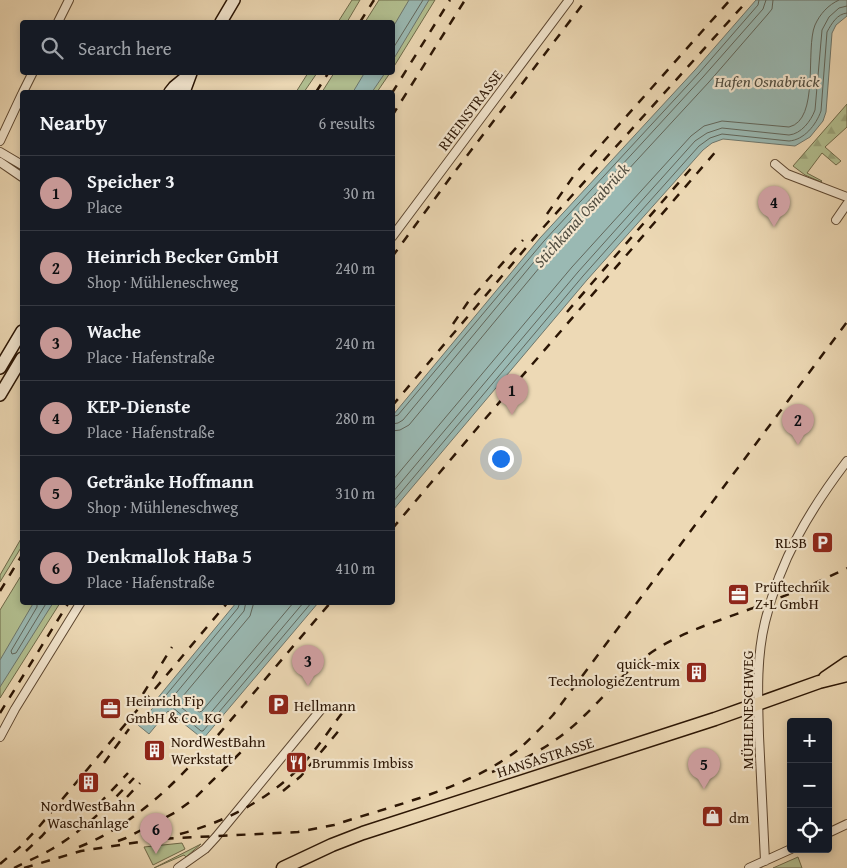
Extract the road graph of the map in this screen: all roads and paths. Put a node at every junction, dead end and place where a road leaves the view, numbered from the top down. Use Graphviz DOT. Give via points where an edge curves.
graph roads {
  1 [pos="69,0"];
  2 [pos="234,0"];
  3 [pos="569,0"];
  4 [pos="59,20"];
  5 [pos="222,20"];
  6 [pos="32,75"];
  7 [pos="188,75"];
  8 [pos="190,75"];
  9 [pos="25,90"];
  10 [pos="172,90"];
  11 [pos="185,90"];
  12 [pos="20,100"];
  13 [pos="0,141"];
  14 [pos="0,152"];
  15 [pos="0,162"];
  16 [pos="775,164"];
  17 [pos="20,165"];
  18 [pos="20,176"];
  19 [pos="847,197"];
  20 [pos="847,204"];
  21 [pos="836,220"];
  22 [pos="395,233"];
  23 [pos="20,334"];
  24 [pos="20,361"];
  25 [pos="0,368"];
  26 [pos="0,396"];
  27 [pos="847,461"];
  28 [pos="79,605"];
  29 [pos="847,663"];
  30 [pos="847,675"];
  31 [pos="819,682"];
  32 [pos="758,705"];
  33 [pos="324,707"];
  34 [pos="0,737"];
  35 [pos="847,824"];
  36 [pos="832,831"];
  37 [pos="787,851"];
  38 [pos="765,861"];
  39 [pos="178,868"];
  40 [pos="283,868"];
  41 [pos="749,868"];
  1 -- 4 [label="street"];
  2 -- 5 [label="main road"];
  3 -- 22 [label="street, RHEINSTRASSE"];
  6 -- 9 [label="street"];
  7 -- 10 [label="main road"];
  8 -- 11 [label="main road"];
  12 -- 13 [label="street"];
  14 -- 17 [label="street"];
  15 -- 18 [label="street"];
  16 -- 19 [label="street" via="787,174"];
  20 -- 21 [label="street"];
  23 -- 25 [label="main road"];
  24 -- 26 [label="main road"];
  27 -- 32 [label="street, MÜHLENESCHWEG" via="817,501 793,544 775,588 762,639"];
  28 -- 34 [label="street"];
  29 -- 31 [label="main road, HANSASTRASSE"];
  30 -- 31 [label="main road, HANSASTRASSE"];
  31 -- 32 [label="main road, HANSASTRASSE"];
  32 -- 38 [label="street, MÜHLENESCHWEG"];
  32 -- 40 [label="main road, HANSASTRASSE" via="363,833"];
  33 -- 39 [label="street" via="216,837"];
  35 -- 36 [label="street"];
  37 -- 38 [label="street"];
  38 -- 41 [label="street"];
}
